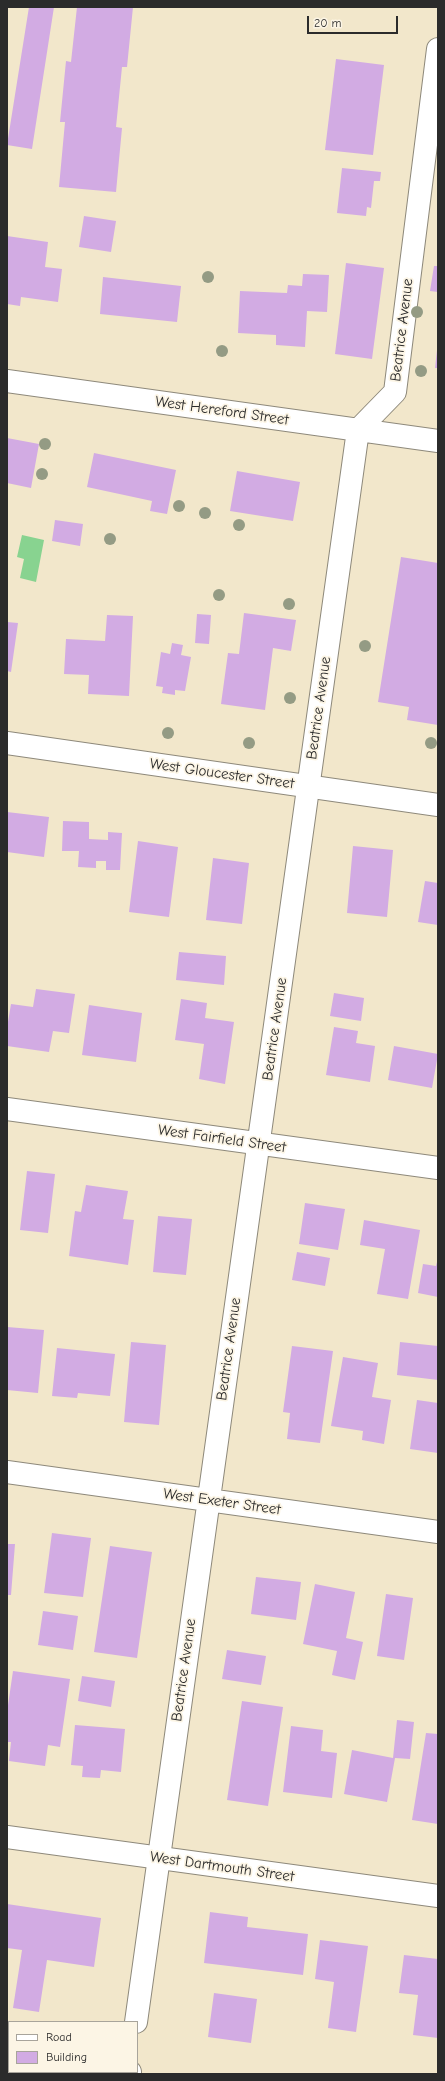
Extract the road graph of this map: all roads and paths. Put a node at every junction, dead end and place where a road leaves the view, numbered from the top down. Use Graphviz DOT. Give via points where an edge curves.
graph roads {
  1 [pos="438,49"];
  2 [pos="436,75"];
  3 [pos="7,381"];
  4 [pos="358,430"];
  5 [pos="438,441"];
  6 [pos="7,743"];
  7 [pos="308,787"];
  8 [pos="438,805"];
  9 [pos="7,1109"];
  10 [pos="258,1144"];
  11 [pos="438,1168"];
  12 [pos="7,1472"];
  13 [pos="208,1500"];
  14 [pos="438,1532"];
  15 [pos="7,1837"];
  16 [pos="158,1858"];
  17 [pos="438,1896"];
  18 [pos="136,2021"];
  1 -- 2 [label="street, Beatrice Avenue"];
  2 -- 4 [label="street, Beatrice Avenue" via="394,392"];
  3 -- 4 [label="street, West Hereford Street"];
  4 -- 5 [label="street, West Hereford Street"];
  4 -- 7 [label="street, Beatrice Avenue"];
  6 -- 7 [label="street, West Gloucester Street"];
  7 -- 8 [label="street, West Gloucester Street"];
  7 -- 10 [label="street, Beatrice Avenue"];
  9 -- 10 [label="street, West Fairfield Street"];
  10 -- 11 [label="street, West Fairfield Street"];
  10 -- 13 [label="street, Beatrice Avenue"];
  12 -- 13 [label="street, West Exeter Street"];
  13 -- 14 [label="street, West Exeter Street"];
  13 -- 16 [label="street, Beatrice Avenue"];
  15 -- 16 [label="street, West Dartmouth Street"];
  16 -- 17 [label="street, West Dartmouth Street"];
  16 -- 18 [label="street, Beatrice Avenue"];
}
